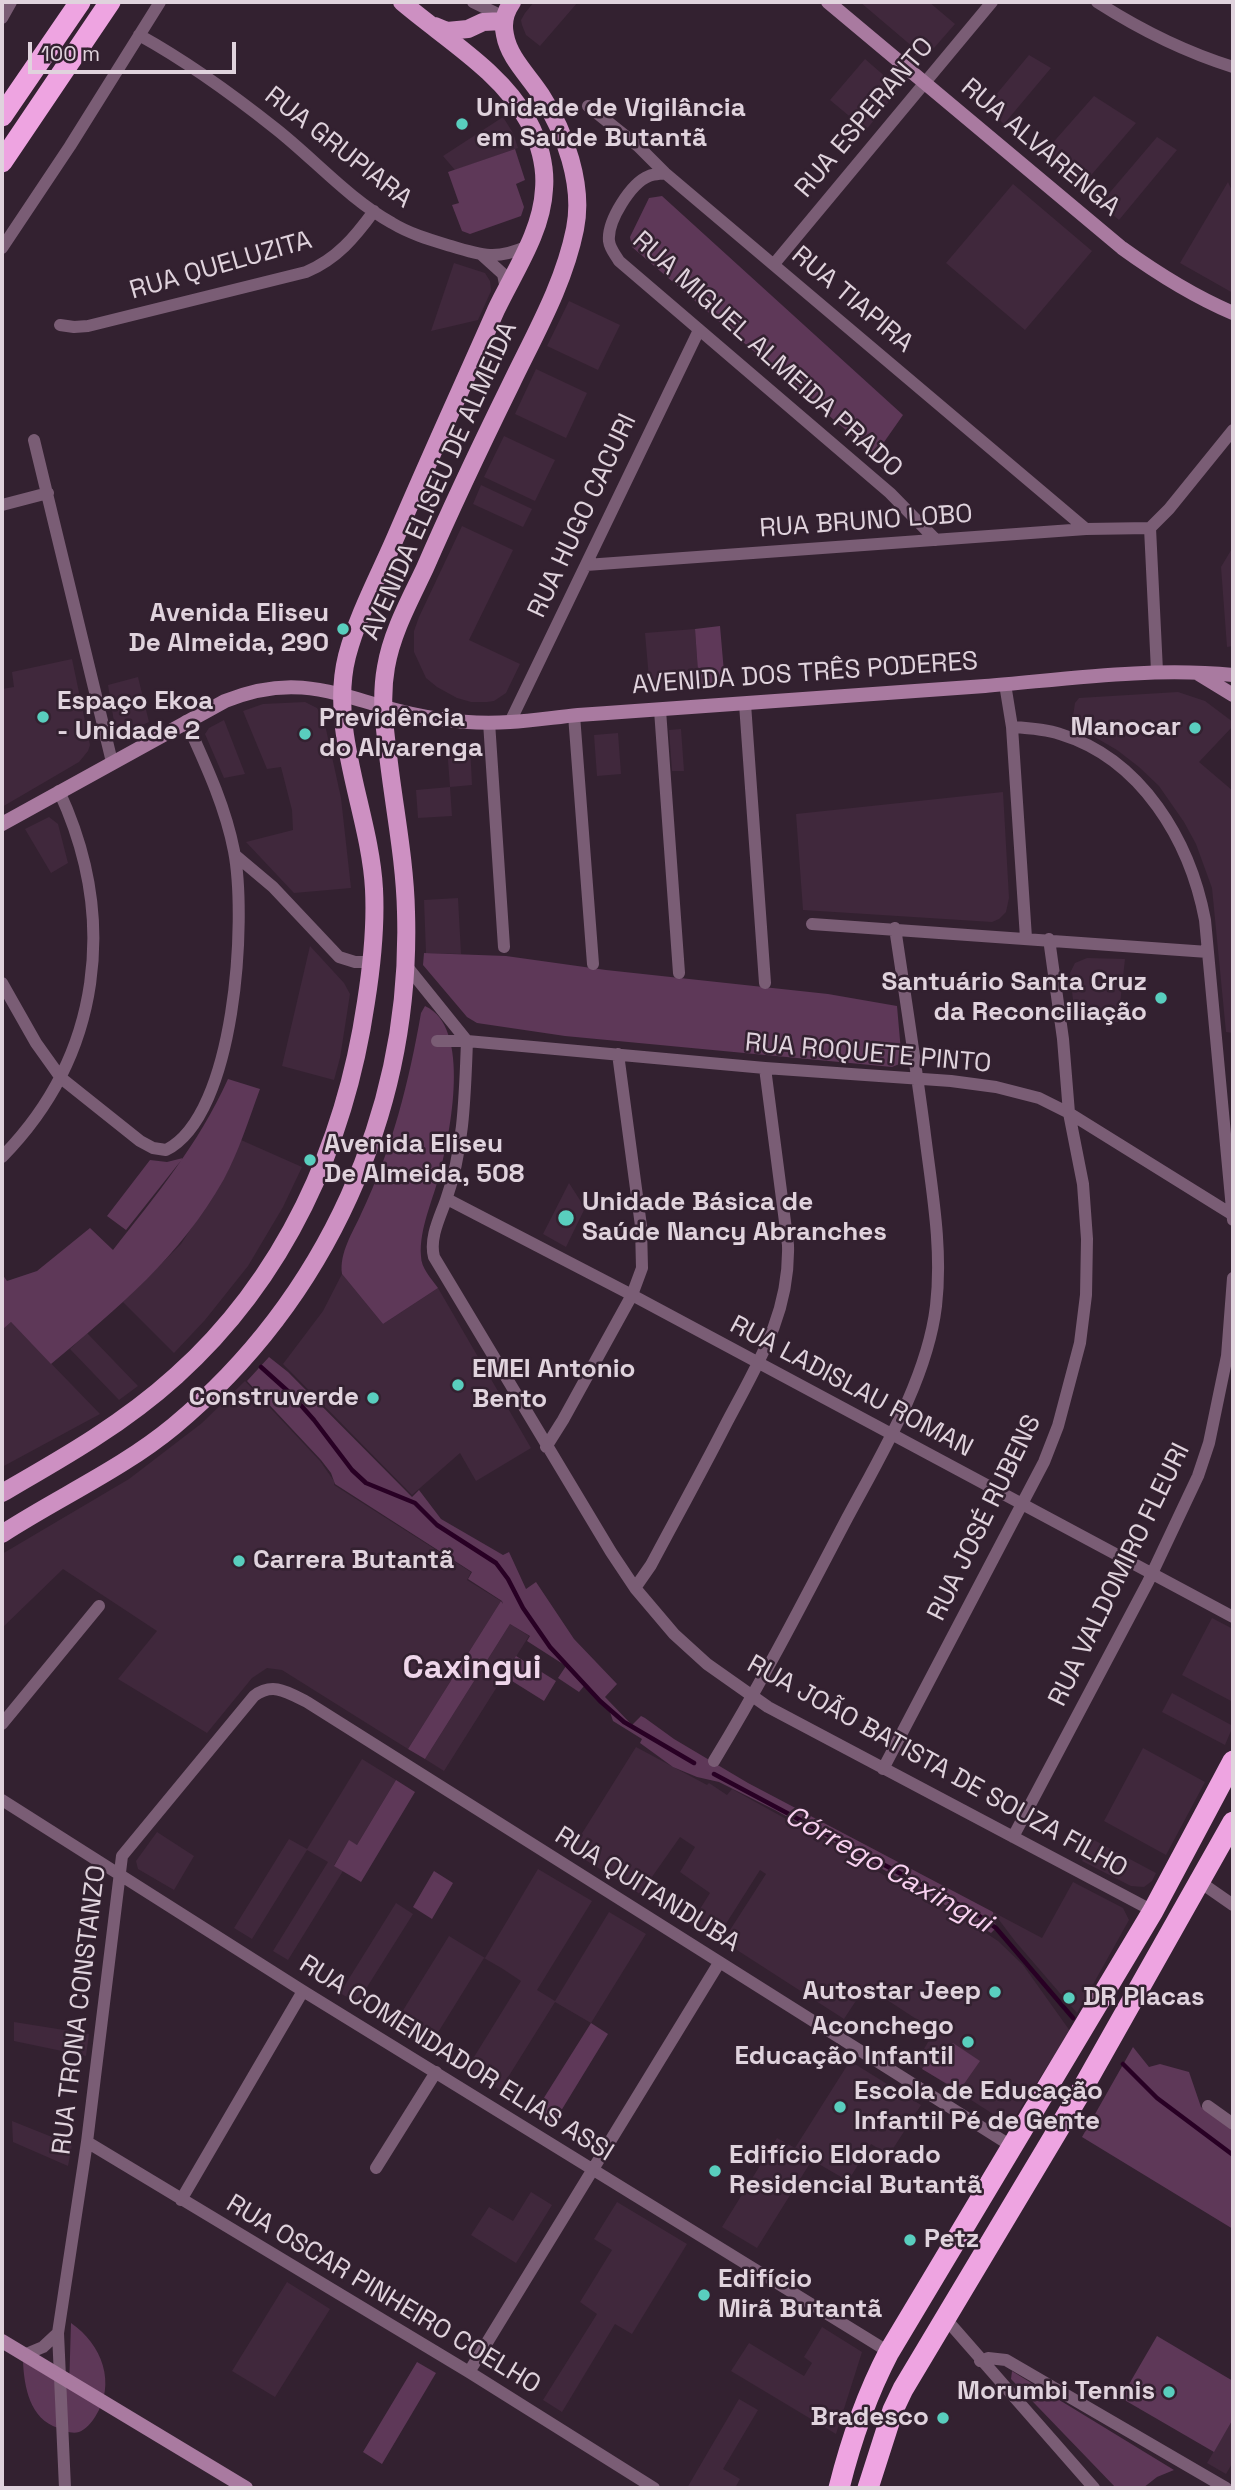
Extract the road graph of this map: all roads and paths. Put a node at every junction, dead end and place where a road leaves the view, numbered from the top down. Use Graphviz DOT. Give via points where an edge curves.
graph roads {
  1 [pos="11,2"];
  2 [pos="80,2"];
  3 [pos="110,2"];
  4 [pos="160,2"];
  5 [pos="402,2"];
  6 [pos="828,2"];
  7 [pos="992,2"];
  8 [pos="1097,2"];
  9 [pos="480,9"];
  10 [pos="507,14"];
  11 [pos="2,18"];
  12 [pos="425,22"];
  13 [pos="139,35"];
  14 [pos="1233,67"];
  15 [pos="924,83"];
  16 [pos="587,106"];
  17 [pos="2,116"];
  18 [pos="2,162"];
  19 [pos="666,173"];
  20 [pos="374,211"];
  21 [pos="528,246"];
  22 [pos="2,248"];
  23 [pos="482,255"];
  24 [pos="774,264"];
  25 [pos="506,289"];
  26 [pos="1233,313"];
  27 [pos="60,325"];
  28 [pos="699,330"];
  29 [pos="1233,430"];
  30 [pos="34,440"];
  31 [pos="48,493"];
  32 [pos="2,505"];
  33 [pos="1150,527"];
  34 [pos="1086,529"];
  35 [pos="936,540"];
  36 [pos="586,565"];
  37 [pos="1157,671"];
  38 [pos="1193,671"];
  39 [pos="1233,675"];
  40 [pos="1006,684"];
  41 [pos="341,694"];
  42 [pos="1233,695"];
  43 [pos="745,704"];
  44 [pos="382,706"];
  45 [pos="660,710"];
  46 [pos="573,715"];
  47 [pos="186,721"];
  48 [pos="489,722"];
  49 [pos="510,722"];
  50 [pos="1012,727"];
  51 [pos="112,762"];
  52 [pos="59,791"];
  53 [pos="2,824"];
  54 [pos="234,855"];
  55 [pos="812,923"];
  56 [pos="895,928"];
  57 [pos="1026,938"];
  58 [pos="1049,939"];
  59 [pos="504,947"];
  60 [pos="1208,952"];
  61 [pos="372,962"];
  62 [pos="405,964"];
  63 [pos="593,964"];
  64 [pos="679,973"];
  65 [pos="765,982"];
  66 [pos="2,983"];
  67 [pos="437,1041"];
  68 [pos="467,1041"];
  69 [pos="618,1054"];
  70 [pos="765,1068"];
  71 [pos="61,1078"];
  72 [pos="918,1081"];
  73 [pos="1069,1113"];
  74 [pos="2,1157"];
  75 [pos="447,1199"];
  76 [pos="1233,1215"];
  77 [pos="1233,1223"];
  78 [pos="1233,1278"];
  79 [pos="632,1296"];
  80 [pos="758,1363"];
  81 [pos="891,1433"];
  82 [pos="546,1447"];
  83 [pos="2,1493"];
  84 [pos="1023,1504"];
  85 [pos="2,1534"];
  86 [pos="1152,1573"];
  87 [pos="635,1588"];
  88 [pos="99,1606"];
  89 [pos="1233,1617"];
  90 [pos="254,1696"];
  91 [pos="753,1697"];
  92 [pos="2,1724"];
  93 [pos="714,1761"];
  94 [pos="1233,1761"];
  95 [pos="883,1769"];
  96 [pos="2,1800"];
  97 [pos="1233,1822"];
  98 [pos="1013,1837"];
  99 [pos="120,1873"];
  100 [pos="1200,1882"];
  101 [pos="1233,1905"];
  102 [pos="1153,1911"];
  103 [pos="719,1963"];
  104 [pos="303,1991"];
  105 [pos="436,2072"];
  106 [pos="1208,2106"];
  107 [pos="1233,2124"];
  108 [pos="87,2142"];
  109 [pos="1013,2147"];
  110 [pos="376,2168"];
  111 [pos="592,2170"];
  112 [pos="181,2200"];
  113 [pos="945,2318"];
  114 [pos="58,2333"];
  115 [pos="2,2342"];
  116 [pos="889,2352"];
  117 [pos="24,2355"];
  118 [pos="980,2361"];
  119 [pos="469,2372"];
  120 [pos="59,2377"];
  121 [pos="65,2488"];
  122 [pos="246,2488"];
  123 [pos="654,2488"];
  124 [pos="839,2488"];
  125 [pos="868,2488"];
  126 [pos="1094,2488"];
  127 [pos="1226,2488"];
  1 -- 11 [label="street"];
  2 -- 17 [label="highway"];
  3 -- 18 [label="highway"];
  4 -- 13 [label="street"];
  5 -- 12 [label="main road, AVENIDA ELISEU DE ALMEIDA"];
  6 -- 15 [label="main road, RUA ALVARENGA"];
  7 -- 15 [label="street, RUA ESPERANTO"];
  8 -- 14 [label="street" via="1172,44"];
  9 -- 10 [label="main road"];
  9 -- 12 [label="main road" via="468,29 447,31"];
  10 -- 44 [label="main road, AVENIDA ELISEU DE ALMEIDA" via="505,37 510,51 544,99 560,133 578,199 575,228 563,274 396,633"];
  12 -- 21 [label="main road, AVENIDA ELISEU DE ALMEIDA" via="491,74 528,121 543,165 544,190"];
  13 -- 20 [label="street, RUA GRUPIARA" via="219,84"];
  13 -- 22 [label="street"];
  15 -- 24 [label="street, RUA ESPERANTO"];
  15 -- 26 [label="main road, RUA ALVARENGA" via="1122,248 1164,279"];
  16 -- 19 [label="street, RUA TIAPIRA"];
  19 -- 24 [label="street, RUA TIAPIRA"];
  19 -- 28 [label="street, RUA MIGUEL ALMEIDA PRADO" via="650,176 629,192 609,242 619,261"];
  20 -- 23 [label="street, RUA GRUPIARA" via="419,236"];
  20 -- 27 [label="street, RUA QUELUZITA" via="344,249 306,272 88,326"];
  21 -- 23 [label="street, RUA GRUPIARA" via="508,254"];
  21 -- 25 [label="main road, AVENIDA ELISEU DE ALMEIDA"];
  23 -- 25 [label="street" via="503,274"];
  24 -- 34 [label="street, RUA TIAPIRA"];
  25 -- 41 [label="main road, AVENIDA ELISEU DE ALMEIDA" via="362,614 348,653"];
  28 -- 35 [label="street, RUA MIGUEL ALMEIDA PRADO" via="890,494"];
  28 -- 36 [label="street, RUA HUGO CACURI"];
  29 -- 33 [label="street"];
  30 -- 31 [label="street"];
  31 -- 32 [label="street"];
  31 -- 51 [label="street"];
  33 -- 34 [label="street, RUA BRUNO LOBO"];
  33 -- 37 [label="street"];
  34 -- 35 [label="street, RUA BRUNO LOBO"];
  35 -- 36 [label="street, RUA BRUNO LOBO"];
  36 -- 49 [label="street, RUA HUGO CACURI"];
  37 -- 38 [label="main road, AVENIDA DOS TRÊS PODERES"];
  37 -- 40 [label="main road, AVENIDA DOS TRÊS PODERES"];
  38 -- 39 [label="main road, AVENIDA DOS TRÊS PODERES"];
  38 -- 42 [label="main road"];
  40 -- 43 [label="main road, AVENIDA DOS TRÊS PODERES"];
  40 -- 50 [label="street"];
  41 -- 44 [label="main road, AVENIDA DOS TRÊS PODERES"];
  41 -- 47 [label="main road, AVENIDA DOS TRÊS PODERES" via="277,686 248,692"];
  41 -- 61 [label="main road, AVENIDA ELISEU DE ALMEIDA" via="374,886"];
  43 -- 45 [label="main road, AVENIDA DOS TRÊS PODERES"];
  43 -- 65 [label="street"];
  44 -- 48 [label="main road, AVENIDA DOS TRÊS PODERES"];
  44 -- 62 [label="main road, AVENIDA ELISEU DE ALMEIDA" via="405,891"];
  45 -- 46 [label="main road, AVENIDA DOS TRÊS PODERES"];
  45 -- 64 [label="street"];
  46 -- 49 [label="main road, AVENIDA DOS TRÊS PODERES"];
  46 -- 63 [label="street"];
  47 -- 51 [label="main road, AVENIDA DOS TRÊS PODERES"];
  47 -- 54 [label="street" via="216,791"];
  48 -- 49 [label="main road, AVENIDA DOS TRÊS PODERES"];
  48 -- 59 [label="street"];
  50 -- 57 [label="street"];
  50 -- 60 [label="street" via="1080,741 1142,788 1175,831 1188,860 1200,896"];
  51 -- 52 [label="main road, AVENIDA DOS TRÊS PODERES"];
  52 -- 53 [label="main road, AVENIDA DOS TRÊS PODERES"];
  52 -- 71 [label="street" via="85,862 93,926 89,991"];
  54 -- 61 [label="street" via="273,887 339,957"];
  54 -- 71 [label="street" via="238,934 230,1018 209,1096 184,1137 166,1150 153,1149"];
  55 -- 56 [label="street"];
  56 -- 57 [label="street"];
  56 -- 72 [label="street"];
  57 -- 58 [label="street"];
  58 -- 60 [label="street"];
  58 -- 73 [label="street, RUA JOSÉ RUBENS"];
  60 -- 76 [label="street"];
  61 -- 83 [label="main road, AVENIDA ELISEU DE ALMEIDA" via="359,1049 344,1108 324,1166 267,1271 206,1347 147,1400 65,1457"];
  62 -- 68 [label="street"];
  62 -- 85 [label="main road, AVENIDA ELISEU DE ALMEIDA" via="390,1083 373,1138 348,1202 316,1264 283,1311 230,1374 172,1427"];
  66 -- 71 [label="street"];
  67 -- 68 [label="street, RUA ROQUETE PINTO"];
  68 -- 69 [label="street, RUA ROQUETE PINTO"];
  68 -- 75 [label="street, RUA JOÃO BATISTA DE SOUZA FILHO" via="458,1153"];
  69 -- 70 [label="street, RUA ROQUETE PINTO"];
  69 -- 79 [label="street" via="643,1253"];
  70 -- 72 [label="street, RUA ROQUETE PINTO"];
  70 -- 80 [label="street" via="789,1266 783,1305"];
  71 -- 74 [label="street"];
  72 -- 73 [label="street, RUA ROQUETE PINTO" via="996,1087 1039,1098"];
  72 -- 81 [label="street" via="938,1274 925,1353"];
  73 -- 76 [label="street, RUA ROQUETE PINTO"];
  73 -- 84 [label="street, RUA JOSÉ RUBENS" via="1083,1184 1087,1239 1084,1320 1058,1426"];
  75 -- 79 [label="street, RUA LADISLAU ROMAN"];
  75 -- 82 [label="street, RUA JOÃO BATISTA DE SOUZA FILHO" via="433,1241 434,1257"];
  76 -- 77 [label="street"];
  78 -- 86 [label="street, RUA VALDOMIRO FLEURI" via="1227,1356 1209,1443"];
  79 -- 80 [label="street, RUA LADISLAU ROMAN"];
  79 -- 82 [label="street"];
  80 -- 81 [label="street, RUA LADISLAU ROMAN"];
  80 -- 87 [label="street"];
  81 -- 84 [label="street, RUA LADISLAU ROMAN"];
  81 -- 91 [label="street"];
  82 -- 87 [label="street, RUA JOÃO BATISTA DE SOUZA FILHO"];
  84 -- 86 [label="street, RUA LADISLAU ROMAN"];
  84 -- 95 [label="street, RUA JOSÉ RUBENS"];
  86 -- 89 [label="street, RUA LADISLAU ROMAN"];
  86 -- 98 [label="street, RUA VALDOMIRO FLEURI"];
  87 -- 91 [label="street, RUA JOÃO BATISTA DE SOUZA FILHO" via="674,1634"];
  88 -- 92 [label="street"];
  90 -- 99 [label="street, RUA TRONA CONSTANZO" via="122,1856"];
  90 -- 103 [label="street, RUA QUITANDUBA" via="270,1688 281,1689 307,1702"];
  91 -- 93 [label="street"];
  91 -- 95 [label="street, RUA JOÃO BATISTA DE SOUZA FILHO"];
  94 -- 102 [label="highway"];
  95 -- 98 [label="street, RUA JOÃO BATISTA DE SOUZA FILHO"];
  96 -- 99 [label="street, RUA COMENDADOR ELIAS ASSI"];
  97 -- 100 [label="highway"];
  98 -- 102 [label="street, RUA JOÃO BATISTA DE SOUZA FILHO"];
  99 -- 104 [label="street, RUA COMENDADOR ELIAS ASSI"];
  99 -- 108 [label="street, RUA TRONA CONSTANZO"];
  100 -- 101 [label="street"];
  100 -- 113 [label="highway"];
  102 -- 109 [label="highway"];
  103 -- 109 [label="street, RUA QUITANDUBA"];
  103 -- 111 [label="street"];
  104 -- 105 [label="street, RUA COMENDADOR ELIAS ASSI"];
  104 -- 112 [label="street"];
  105 -- 110 [label="street"];
  105 -- 111 [label="street, RUA COMENDADOR ELIAS ASSI"];
  106 -- 107 [label="street"];
  108 -- 112 [label="street, RUA OSCAR PINHEIRO COELHO"];
  108 -- 114 [label="street, RUA TRONA CONSTANZO"];
  109 -- 116 [label="highway"];
  111 -- 116 [label="street, RUA COMENDADOR ELIAS ASSI"];
  111 -- 119 [label="street"];
  112 -- 119 [label="street, RUA OSCAR PINHEIRO COELHO"];
  113 -- 118 [label="street"];
  113 -- 125 [label="highway" via="893,2410"];
  114 -- 117 [label="street" via="43,2347"];
  114 -- 120 [label="street, RUA TRONA CONSTANZO"];
  115 -- 117 [label="main road"];
  116 -- 124 [label="highway" via="870,2387"];
  117 -- 120 [label="main road"];
  118 -- 126 [label="street"];
  118 -- 127 [label="street" via="1006,2360"];
  119 -- 123 [label="street, RUA OSCAR PINHEIRO COELHO"];
  120 -- 121 [label="street, RUA TRONA CONSTANZO"];
  120 -- 122 [label="main road"];
}
